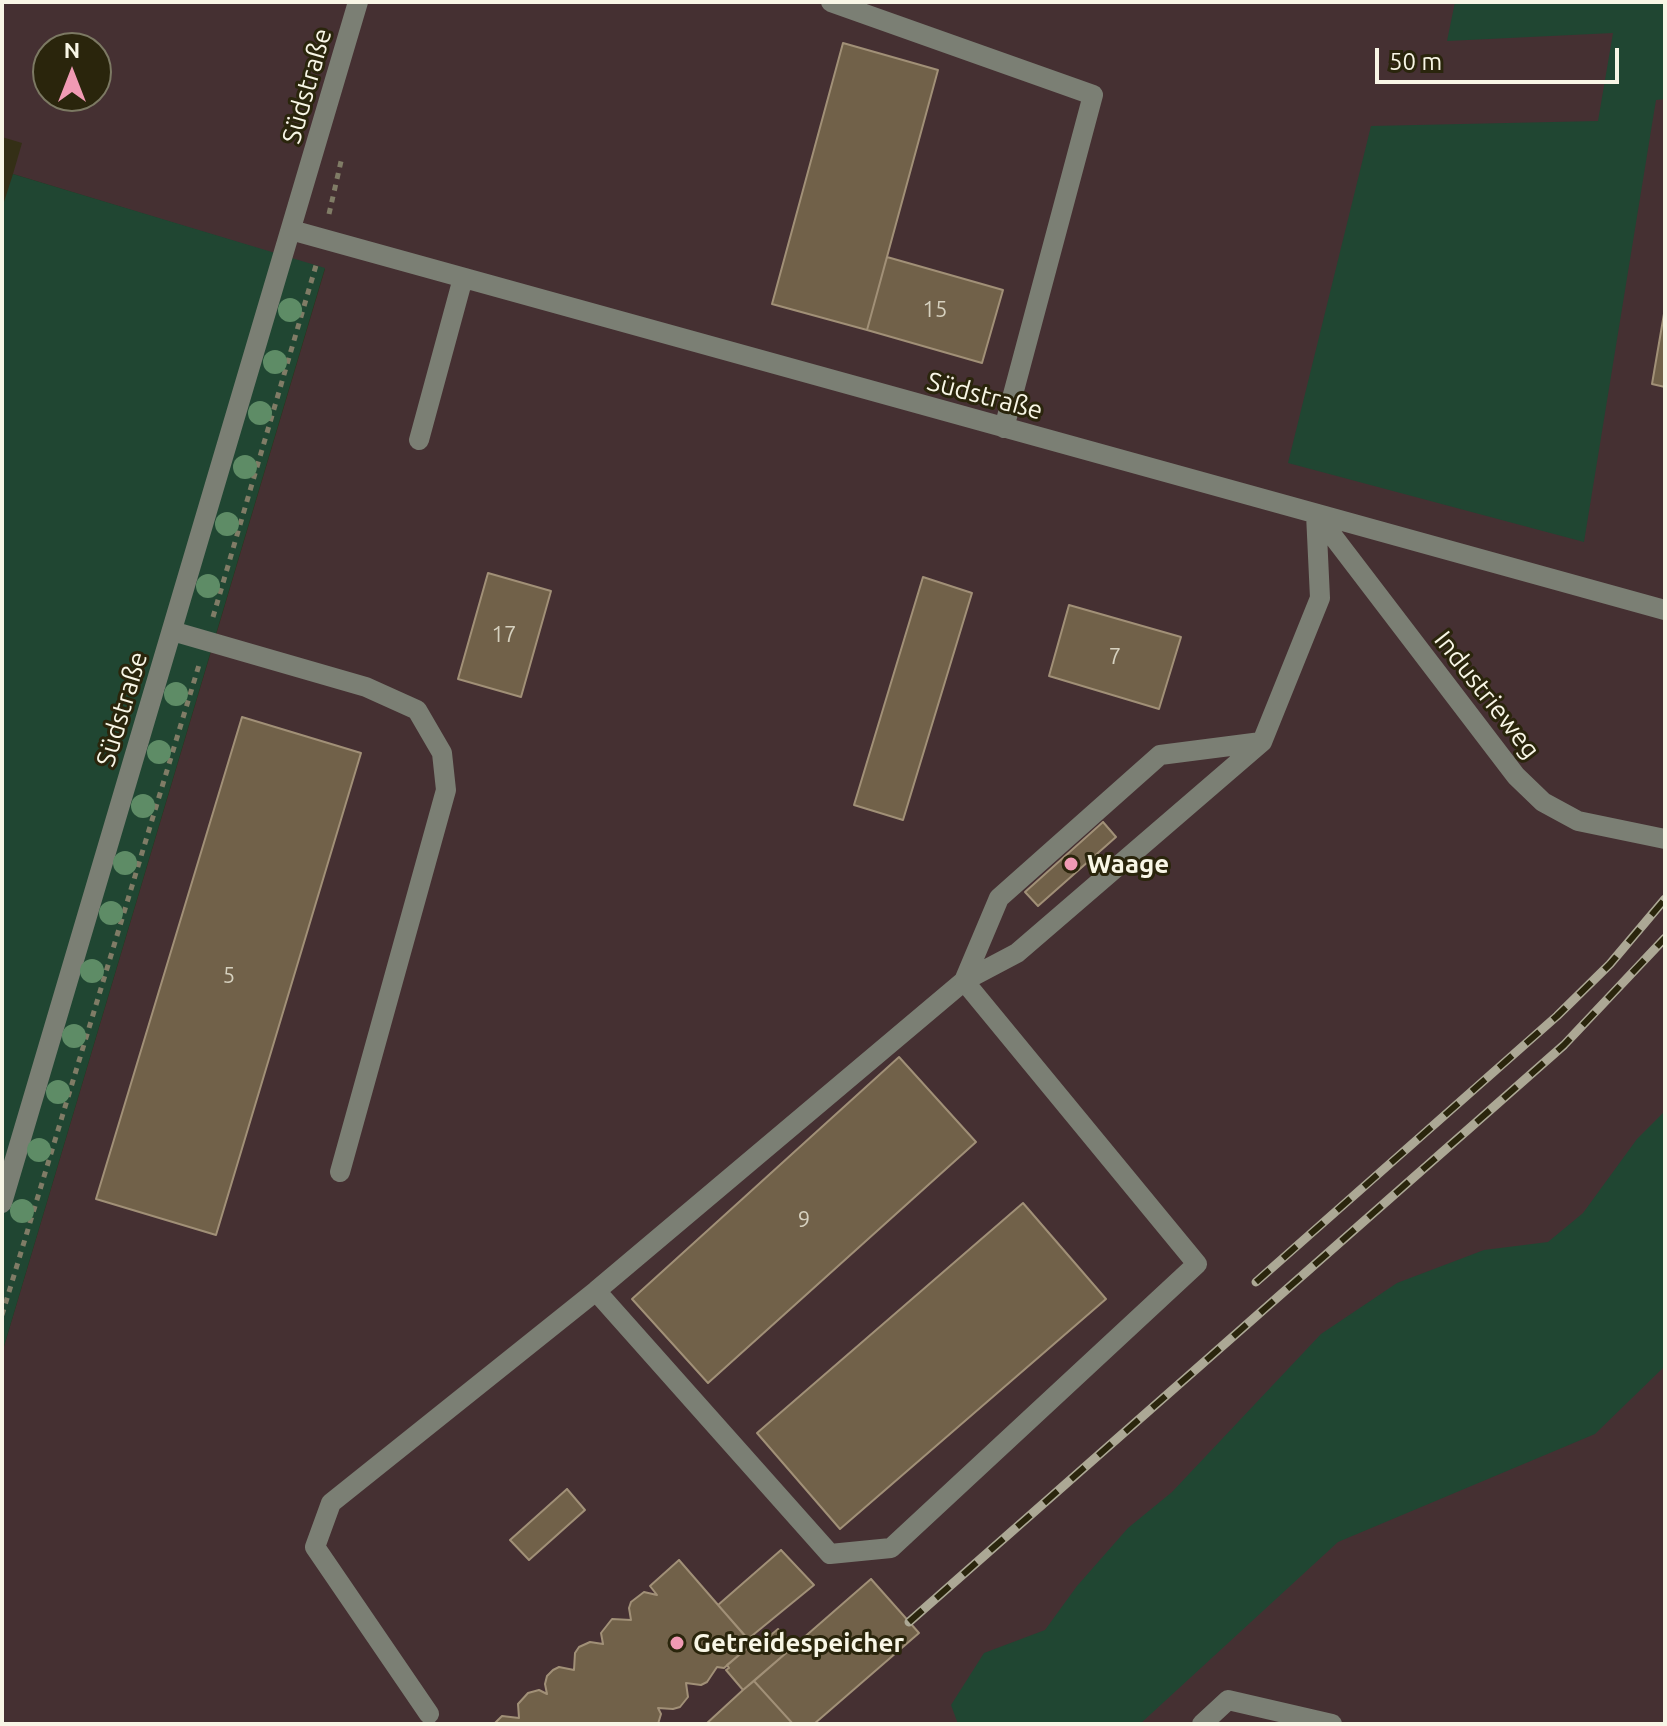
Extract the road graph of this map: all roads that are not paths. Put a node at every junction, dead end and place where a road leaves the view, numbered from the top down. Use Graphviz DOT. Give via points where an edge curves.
graph roads {
  1 [pos="358,2"];
  2 [pos="831,2"];
  3 [pos="291,230"];
  4 [pos="463,278"];
  5 [pos="1004,428"];
  6 [pos="419,440"];
  7 [pos="1316,514"];
  8 [pos="1665,610"];
  9 [pos="172,631"];
  10 [pos="1262,742"];
  11 [pos="1665,839"];
  12 [pos="964,981"];
  13 [pos="340,1172"];
  14 [pos="2,1203"];
  15 [pos="596,1291"];
  16 [pos="429,1714"];
  17 [pos="1202,1724"];
  18 [pos="1332,1724"];
  1 -- 3 [label="street, Südstraße"];
  2 -- 5 [label="street" via="1093,95"];
  3 -- 4 [label="street, Südstraße"];
  3 -- 9 [label="street, Südstraße"];
  4 -- 5 [label="street, Südstraße"];
  4 -- 6 [label="street"];
  5 -- 7 [label="street, Südstraße"];
  7 -- 8 [label="street, Südstraße"];
  7 -- 10 [label="street" via="1320,598"];
  7 -- 11 [label="street, Industrieweg" via="1516,776 1543,802 1578,821"];
  9 -- 13 [label="street" via="366,687 417,710 442,753 446,790"];
  9 -- 14 [label="street, Südstraße"];
  10 -- 12 [label="street" via="1017,953"];
  10 -- 12 [label="street" via="1160,755 999,898"];
  12 -- 15 [label="street"];
  12 -- 15 [label="street" via="1197,1264 891,1548 830,1554"];
  15 -- 16 [label="street" via="331,1503 315,1547"];
  17 -- 18 [label="street" via="1228,1700"];
}
